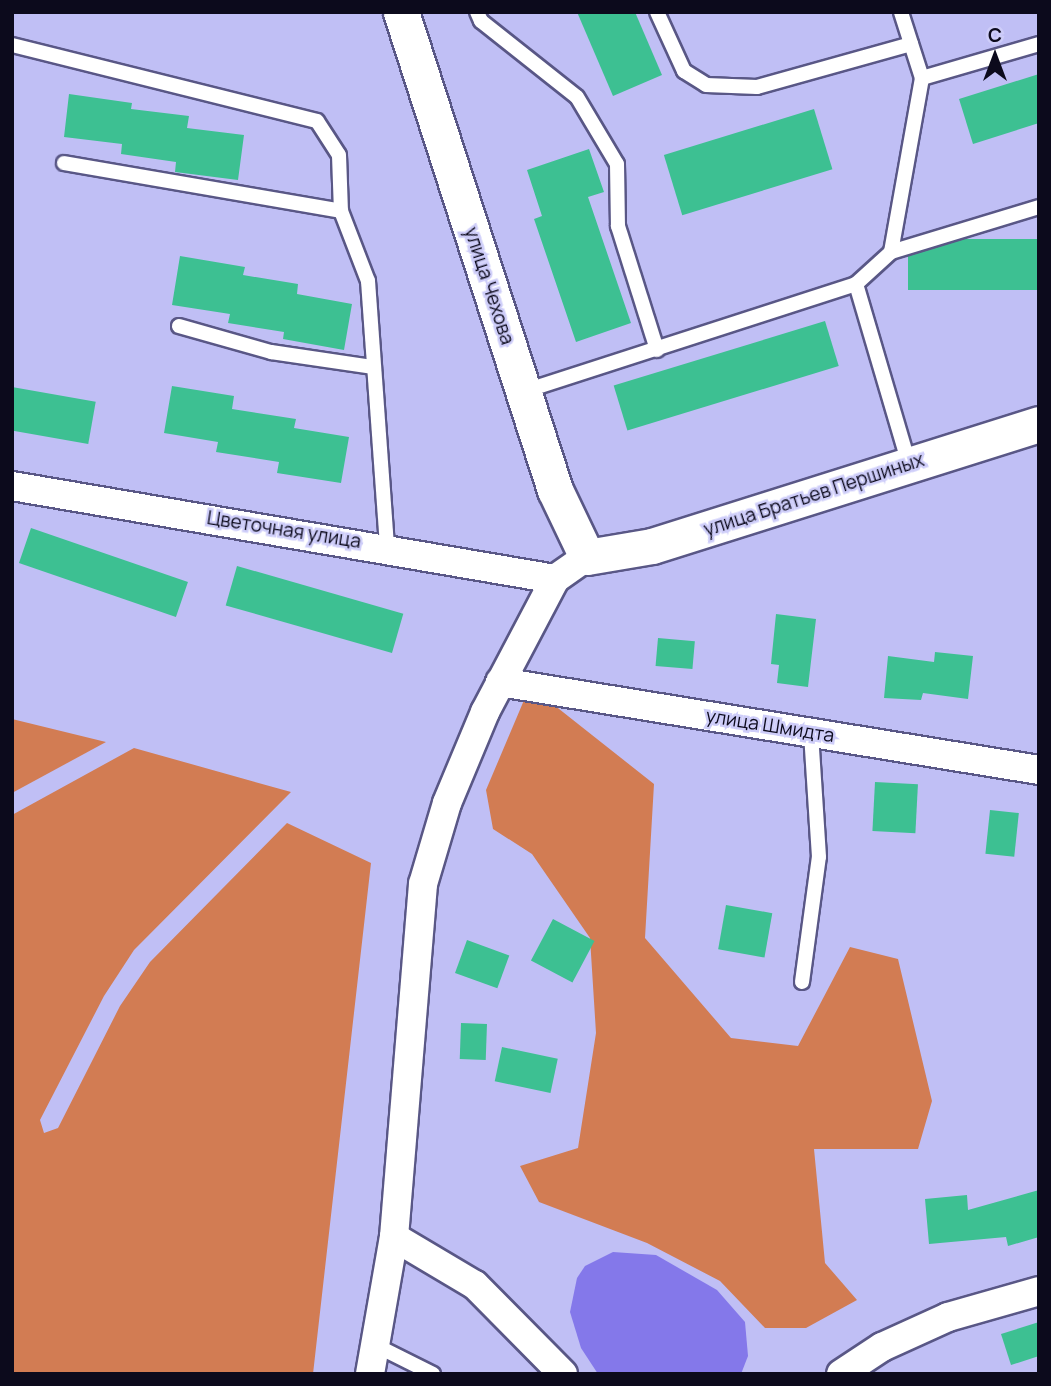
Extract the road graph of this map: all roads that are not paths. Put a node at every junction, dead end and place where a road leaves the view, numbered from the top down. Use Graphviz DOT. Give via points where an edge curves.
graph roads {
  1 [pos="401,12"];
  2 [pos="477,12"];
  3 [pos="657,12"];
  4 [pos="901,12"];
  5 [pos="911,44"];
  6 [pos="1039,44"];
  7 [pos="12,46"];
  8 [pos="922,78"];
  9 [pos="64,163"];
  10 [pos="1039,207"];
  11 [pos="341,211"];
  12 [pos="891,252"];
  13 [pos="856,284"];
  14 [pos="179,326"];
  15 [pos="657,350"];
  16 [pos="372,367"];
  17 [pos="523,392"];
  18 [pos="1039,424"];
  19 [pos="909,465"];
  20 [pos="12,486"];
  21 [pos="387,547"];
  22 [pos="587,557"];
  23 [pos="555,579"];
  24 [pos="500,682"];
  25 [pos="811,733"];
  26 [pos="1039,770"];
  27 [pos="802,982"];
  28 [pos="394,1237"];
  29 [pos="1039,1291"];
  30 [pos="375,1345"];
  31 [pos="370,1374"];
  32 [pos="433,1374"];
  33 [pos="563,1374"];
  34 [pos="841,1374"];
  1 -- 17 [label="street, улица Чехова"];
  2 -- 15 [label="lane" via="481,21 577,97 617,164 618,226"];
  3 -- 5 [label="lane" via="684,71 706,85 757,87"];
  4 -- 5 [label="lane"];
  5 -- 8 [label="lane"];
  6 -- 8 [label="lane"];
  7 -- 11 [label="lane" via="317,121 339,155"];
  8 -- 12 [label="lane"];
  9 -- 11 [label="lane"];
  10 -- 12 [label="lane"];
  11 -- 16 [label="lane" via="368,281"];
  12 -- 13 [label="lane"];
  13 -- 15 [label="lane"];
  13 -- 19 [label="lane"];
  14 -- 16 [label="lane" via="271,352"];
  15 -- 17 [label="lane"];
  16 -- 21 [label="lane"];
  17 -- 22 [label="street, улица Чехова" via="555,490"];
  18 -- 19 [label="street, улица Братьев Першиных"];
  19 -- 22 [label="street, улица Братьев Першиных" via="652,546"];
  20 -- 21 [label="street, Цветочная улица"];
  21 -- 23 [label="street, Цветочная улица"];
  22 -- 23 [label="street"];
  23 -- 24 [label="street"];
  24 -- 25 [label="street, улица Шмидта"];
  24 -- 28 [label="street" via="447,803 424,884"];
  25 -- 26 [label="street, улица Шмидта"];
  25 -- 27 [label="lane" via="819,858"];
  28 -- 30 [label="street"];
  28 -- 33 [label="street" via="475,1285"];
  29 -- 34 [label="street" via="948,1317 881,1347"];
  30 -- 31 [label="street"];
  30 -- 32 [label="lane"];
}
